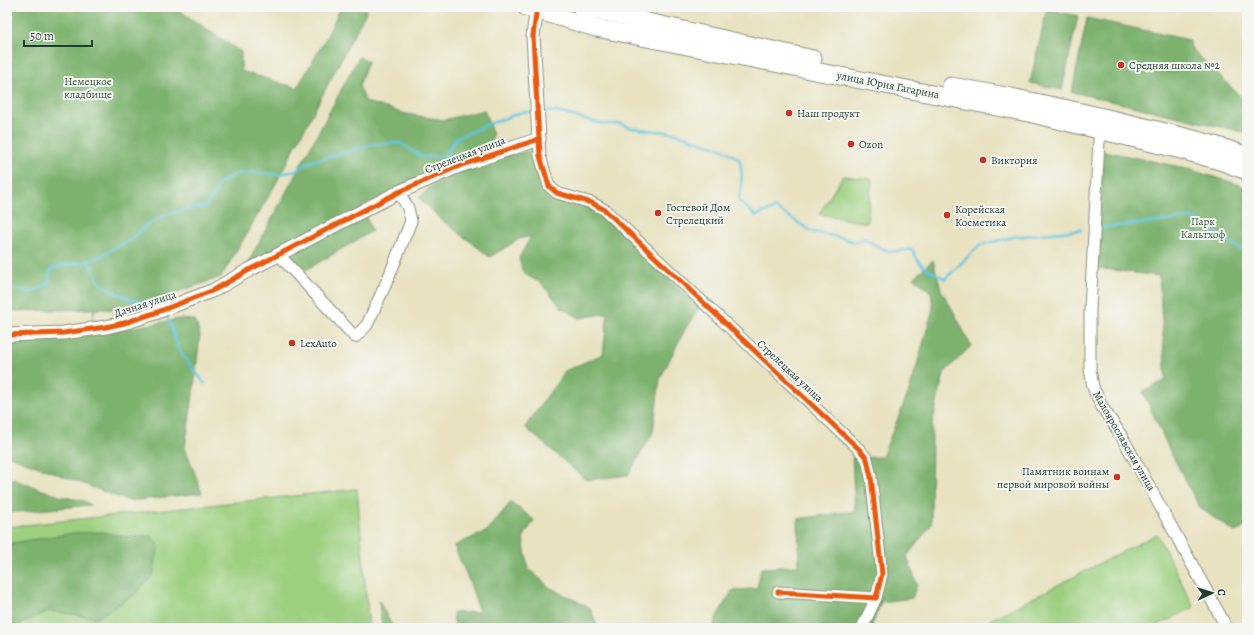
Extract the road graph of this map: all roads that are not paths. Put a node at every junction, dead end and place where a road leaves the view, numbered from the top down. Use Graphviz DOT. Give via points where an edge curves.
graph roads {
  1 [pos="581,7"];
  2 [pos="533,8"];
  3 [pos="607,10"];
  4 [pos="1102,123"];
  5 [pos="539,139"];
  6 [pos="1247,156"];
  7 [pos="1247,171"];
  8 [pos="399,192"];
  9 [pos="279,255"];
  10 [pos="7,335"];
  11 [pos="778,592"];
  12 [pos="876,598"];
  13 [pos="862,628"];
  14 [pos="1227,628"];
  1 -- 3 [label="main road, улица Юрия Гагарина"];
  2 -- 4 [label="main road, улица Юрия Гагарина" via="596,28 1025,112"];
  2 -- 5 [label="street, Стрелецкая улица"];
  3 -- 4 [label="main road, улица Юрия Гагарина" via="855,68 1016,98"];
  4 -- 6 [label="main road, улица Юрия Гагарина" via="1183,136"];
  4 -- 7 [label="main road, улица Юрия Гагарина"];
  4 -- 14 [label="street, Малоярославская улица" via="1090,310 1090,369 1093,387"];
  5 -- 8 [label="street, Стрелецкая улица" via="459,166"];
  5 -- 12 [label="street, Стрелецкая улица" via="540,156 549,186 557,193 592,203 605,210 860,450 866,459 871,477 882,574"];
  8 -- 9 [label="street, Стрелецкая улица"];
  8 -- 9 [label="street" via="408,208 411,221 367,325 354,337"];
  9 -- 10 [label="street, Дачная улица" via="214,290 124,323 63,333"];
  11 -- 12 [label="street"];
  12 -- 13 [label="street, Стрелецкая улица"];
}
